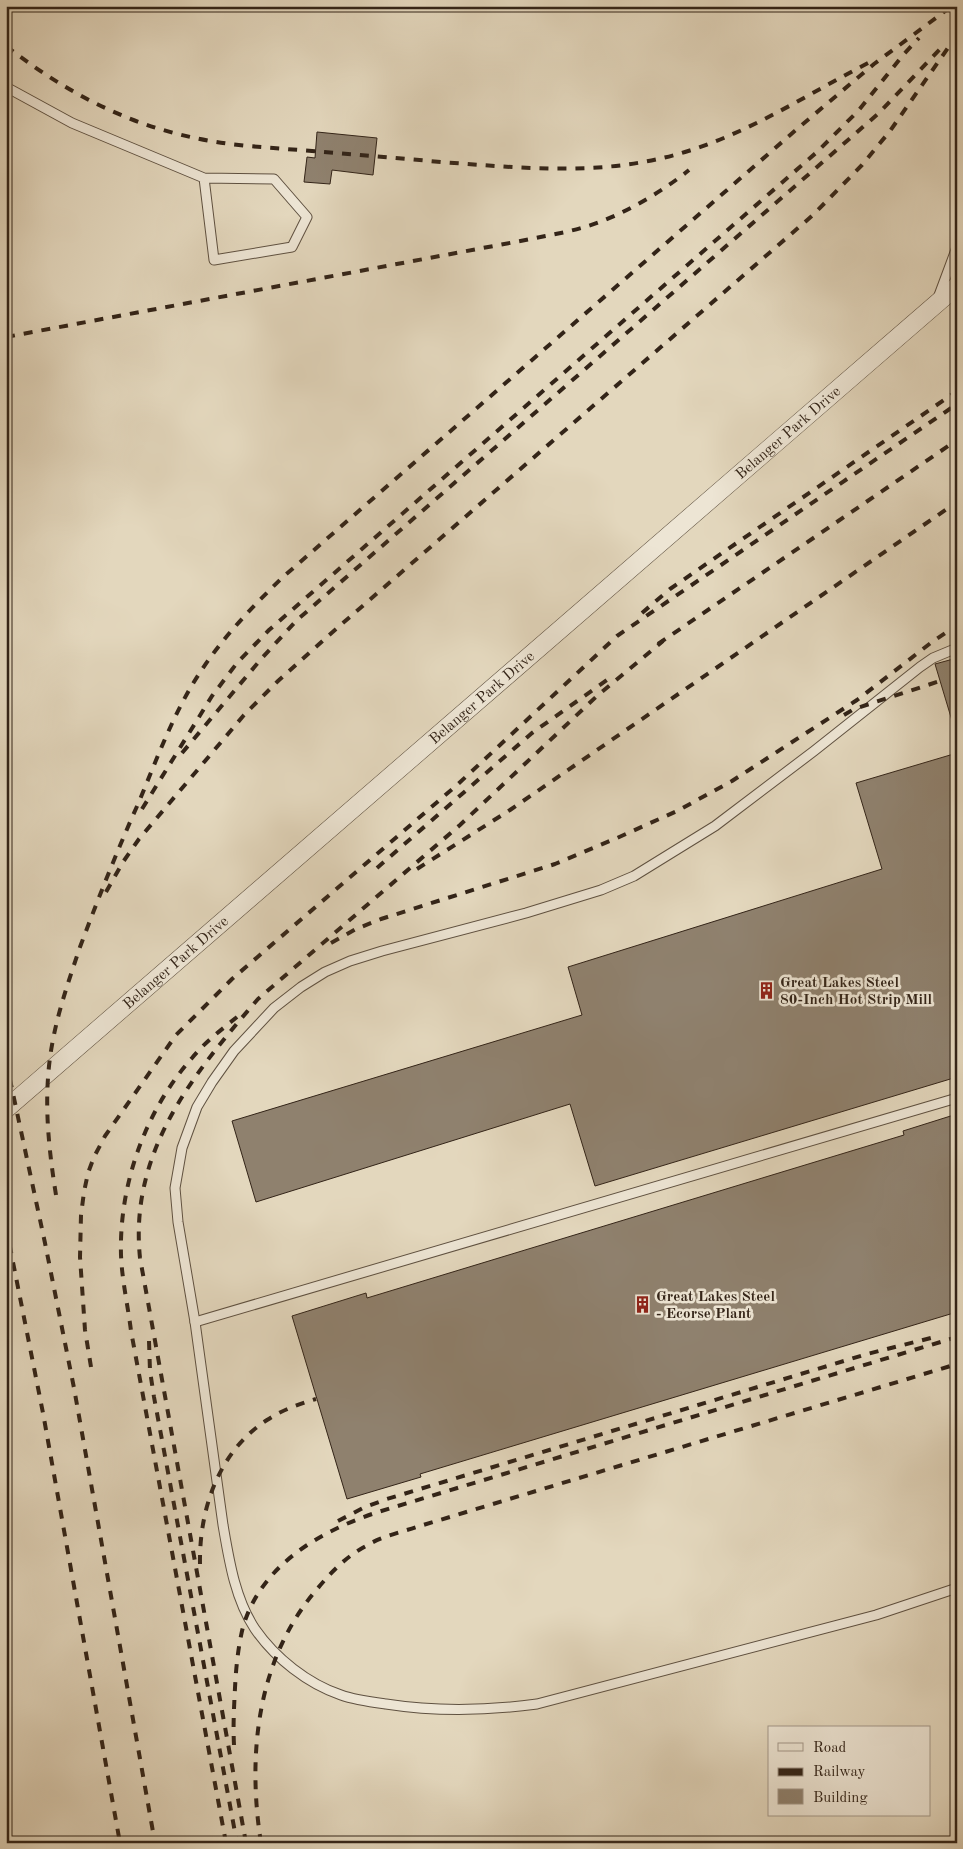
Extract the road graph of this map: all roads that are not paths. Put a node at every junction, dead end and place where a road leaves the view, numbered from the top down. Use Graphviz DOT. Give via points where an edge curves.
graph roads {
  1 [pos="6,87"];
  2 [pos="204,178"];
  3 [pos="957,247"];
  4 [pos="957,286"];
  5 [pos="935,305"];
  6 [pos="957,648"];
  7 [pos="957,1098"];
  8 [pos="6,1109"];
  9 [pos="195,1322"];
  10 [pos="957,1588"];
  1 -- 2 [label="lane" via="72,124"];
  2 -- 2 [label="lane" via="274,179 307,216 292,247 214,260"];
  3 -- 5 [label="lane"];
  4 -- 5 [label="street, Belanger Park Drive"];
  5 -- 8 [label="street, Belanger Park Drive"];
  6 -- 9 [label="lane" via="920,667 715,826 634,876 601,890 526,913 350,961 325,972 274,1008 234,1051 212,1082 197,1107 182,1148 175,1188"];
  7 -- 9 [label="lane"];
  9 -- 10 [label="lane" via="223,1525 237,1588 248,1615 277,1654 307,1678 342,1696 439,1711 537,1704 876,1615"];
}
